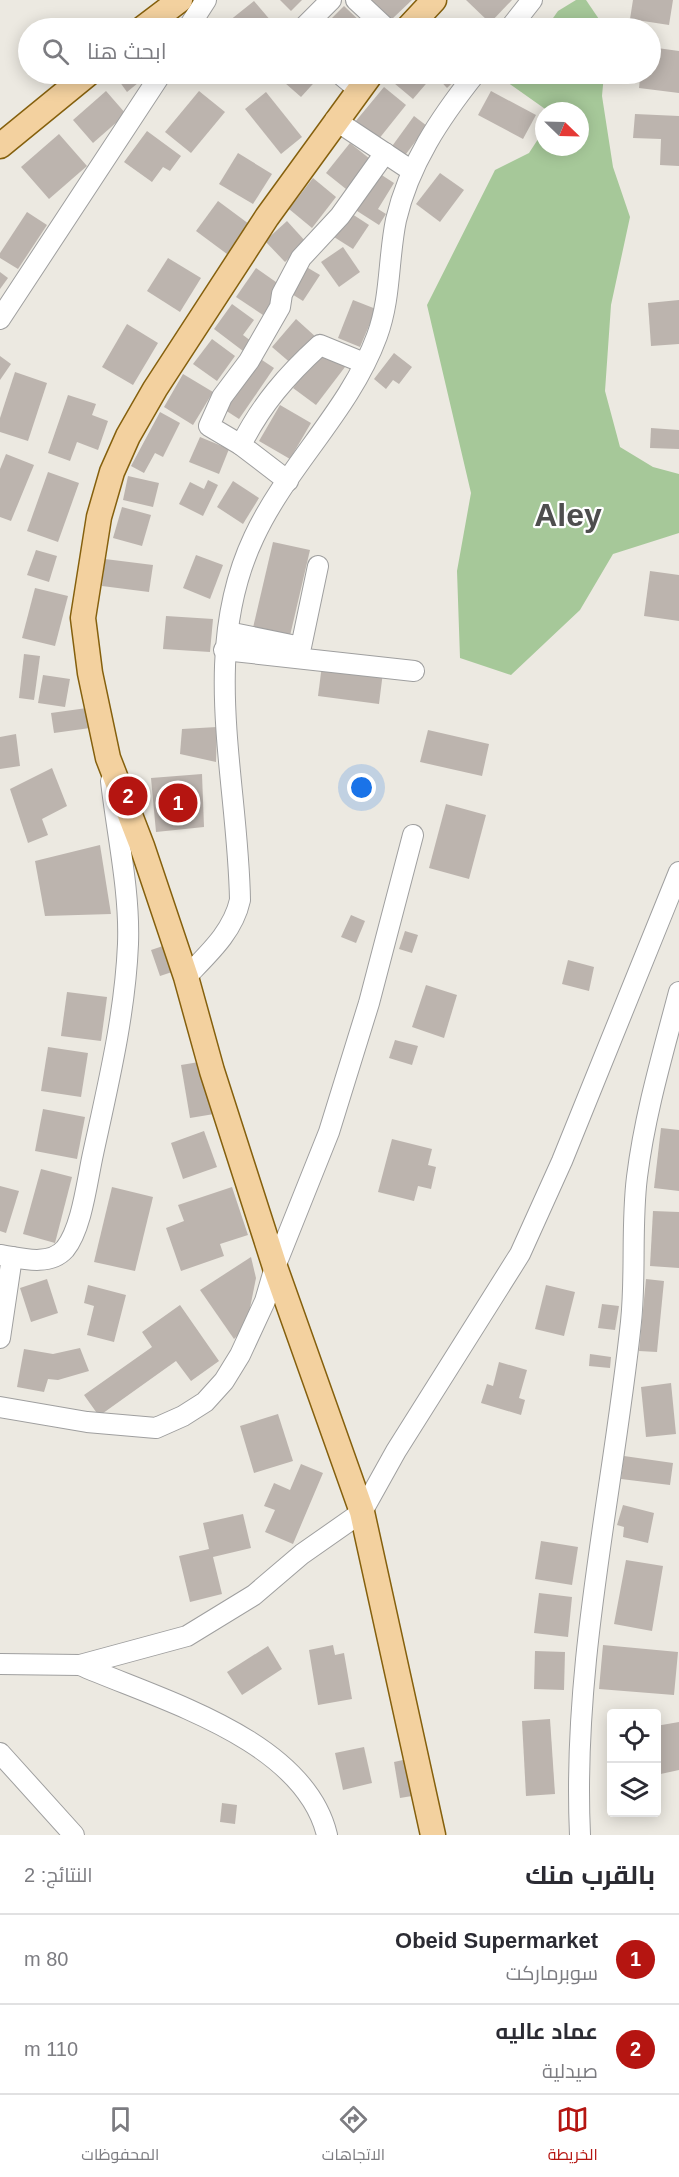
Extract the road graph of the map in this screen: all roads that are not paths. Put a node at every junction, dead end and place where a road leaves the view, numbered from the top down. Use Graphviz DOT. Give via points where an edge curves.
graph roads {
  1 [pos="180,0"];
  2 [pos="206,0"];
  3 [pos="331,0"];
  4 [pos="356,0"];
  5 [pos="434,0"];
  6 [pos="532,0"];
  7 [pos="156,18"];
  8 [pos="194,18"];
  9 [pos="313,18"];
  10 [pos="375,18"];
  11 [pos="417,18"];
  12 [pos="518,18"];
  13 [pos="76,84"];
  14 [pos="154,84"];
  15 [pos="353,84"];
  16 [pos="467,84"];
  17 [pos="335,120"];
  18 [pos="0,146"];
  19 [pos="385,153"];
  20 [pos="412,171"];
  21 [pos="0,319"];
  22 [pos="364,363"];
  23 [pos="241,445"];
  24 [pos="288,481"];
  25 [pos="318,566"];
  26 [pos="226,641"];
  27 [pos="414,671"];
  28 [pos="108,758"];
  29 [pos="413,835"];
  30 [pos="679,872"];
  31 [pos="186,977"];
  32 [pos="679,992"];
  33 [pos="675,1028"];
  34 [pos="6,1256"];
  35 [pos="275,1267"];
  36 [pos="0,1338"];
  37 [pos="0,1407"];
  38 [pos="362,1512"];
  39 [pos="0,1664"];
  40 [pos="80,1665"];
  41 [pos="0,1753"];
  42 [pos="74,1835"];
  43 [pos="327,1835"];
  44 [pos="433,1835"];
  45 [pos="580,1835"];
  1 -- 7 [label="main road"];
  2 -- 8 [label="street"];
  3 -- 9 [label="street"];
  4 -- 10 [label="street"];
  5 -- 11 [label="main road"];
  6 -- 12 [label="street"];
  13 -- 18 [label="main road"];
  14 -- 21 [label="street"];
  15 -- 17 [label="main road"];
  16 -- 20 [label="street" via="443,116"];
  17 -- 19 [label="street"];
  17 -- 28 [label="main road" via="154,389 112,472 99,517 83,618"];
  19 -- 20 [label="street"];
  19 -- 23 [label="street" via="340,216 301,258 282,294 280,307 249,361 222,397 209,426"];
  20 -- 22 [label="street" via="396,221 385,313"];
  22 -- 23 [label="street" via="320,345 290,372 256,414"];
  22 -- 24 [label="street"];
  23 -- 24 [label="street"];
  24 -- 26 [label="street" via="266,513 246,554"];
  25 -- 26 [label="street" via="301,646"];
  26 -- 27 [label="street"];
  26 -- 31 [label="street" via="226,739 240,900 228,929"];
  28 -- 31 [label="main road"];
  28 -- 34 [label="street" via="128,942 110,1075 75,1232 64,1250 51,1258"];
  29 -- 35 [label="street" via="369,1003 328,1132"];
  30 -- 38 [label="street" via="562,1161 520,1254"];
  31 -- 35 [label="main road"];
  32 -- 33 [label="street"];
  33 -- 45 [label="street" via="648,1105 637,1179 631,1321 594,1581 581,1705"];
  34 -- 36 [label="street"];
  35 -- 37 [label="street" via="265,1301 235,1364 205,1402 183,1416 156,1428 87,1422"];
  35 -- 38 [label="main road"];
  38 -- 40 [label="street" via="302,1554 254,1595 187,1636"];
  38 -- 44 [label="main road"];
  39 -- 40 [label="street"];
  40 -- 43 [label="street" via="210,1720 254,1746 305,1788"];
  41 -- 42 [label="street"];
}
